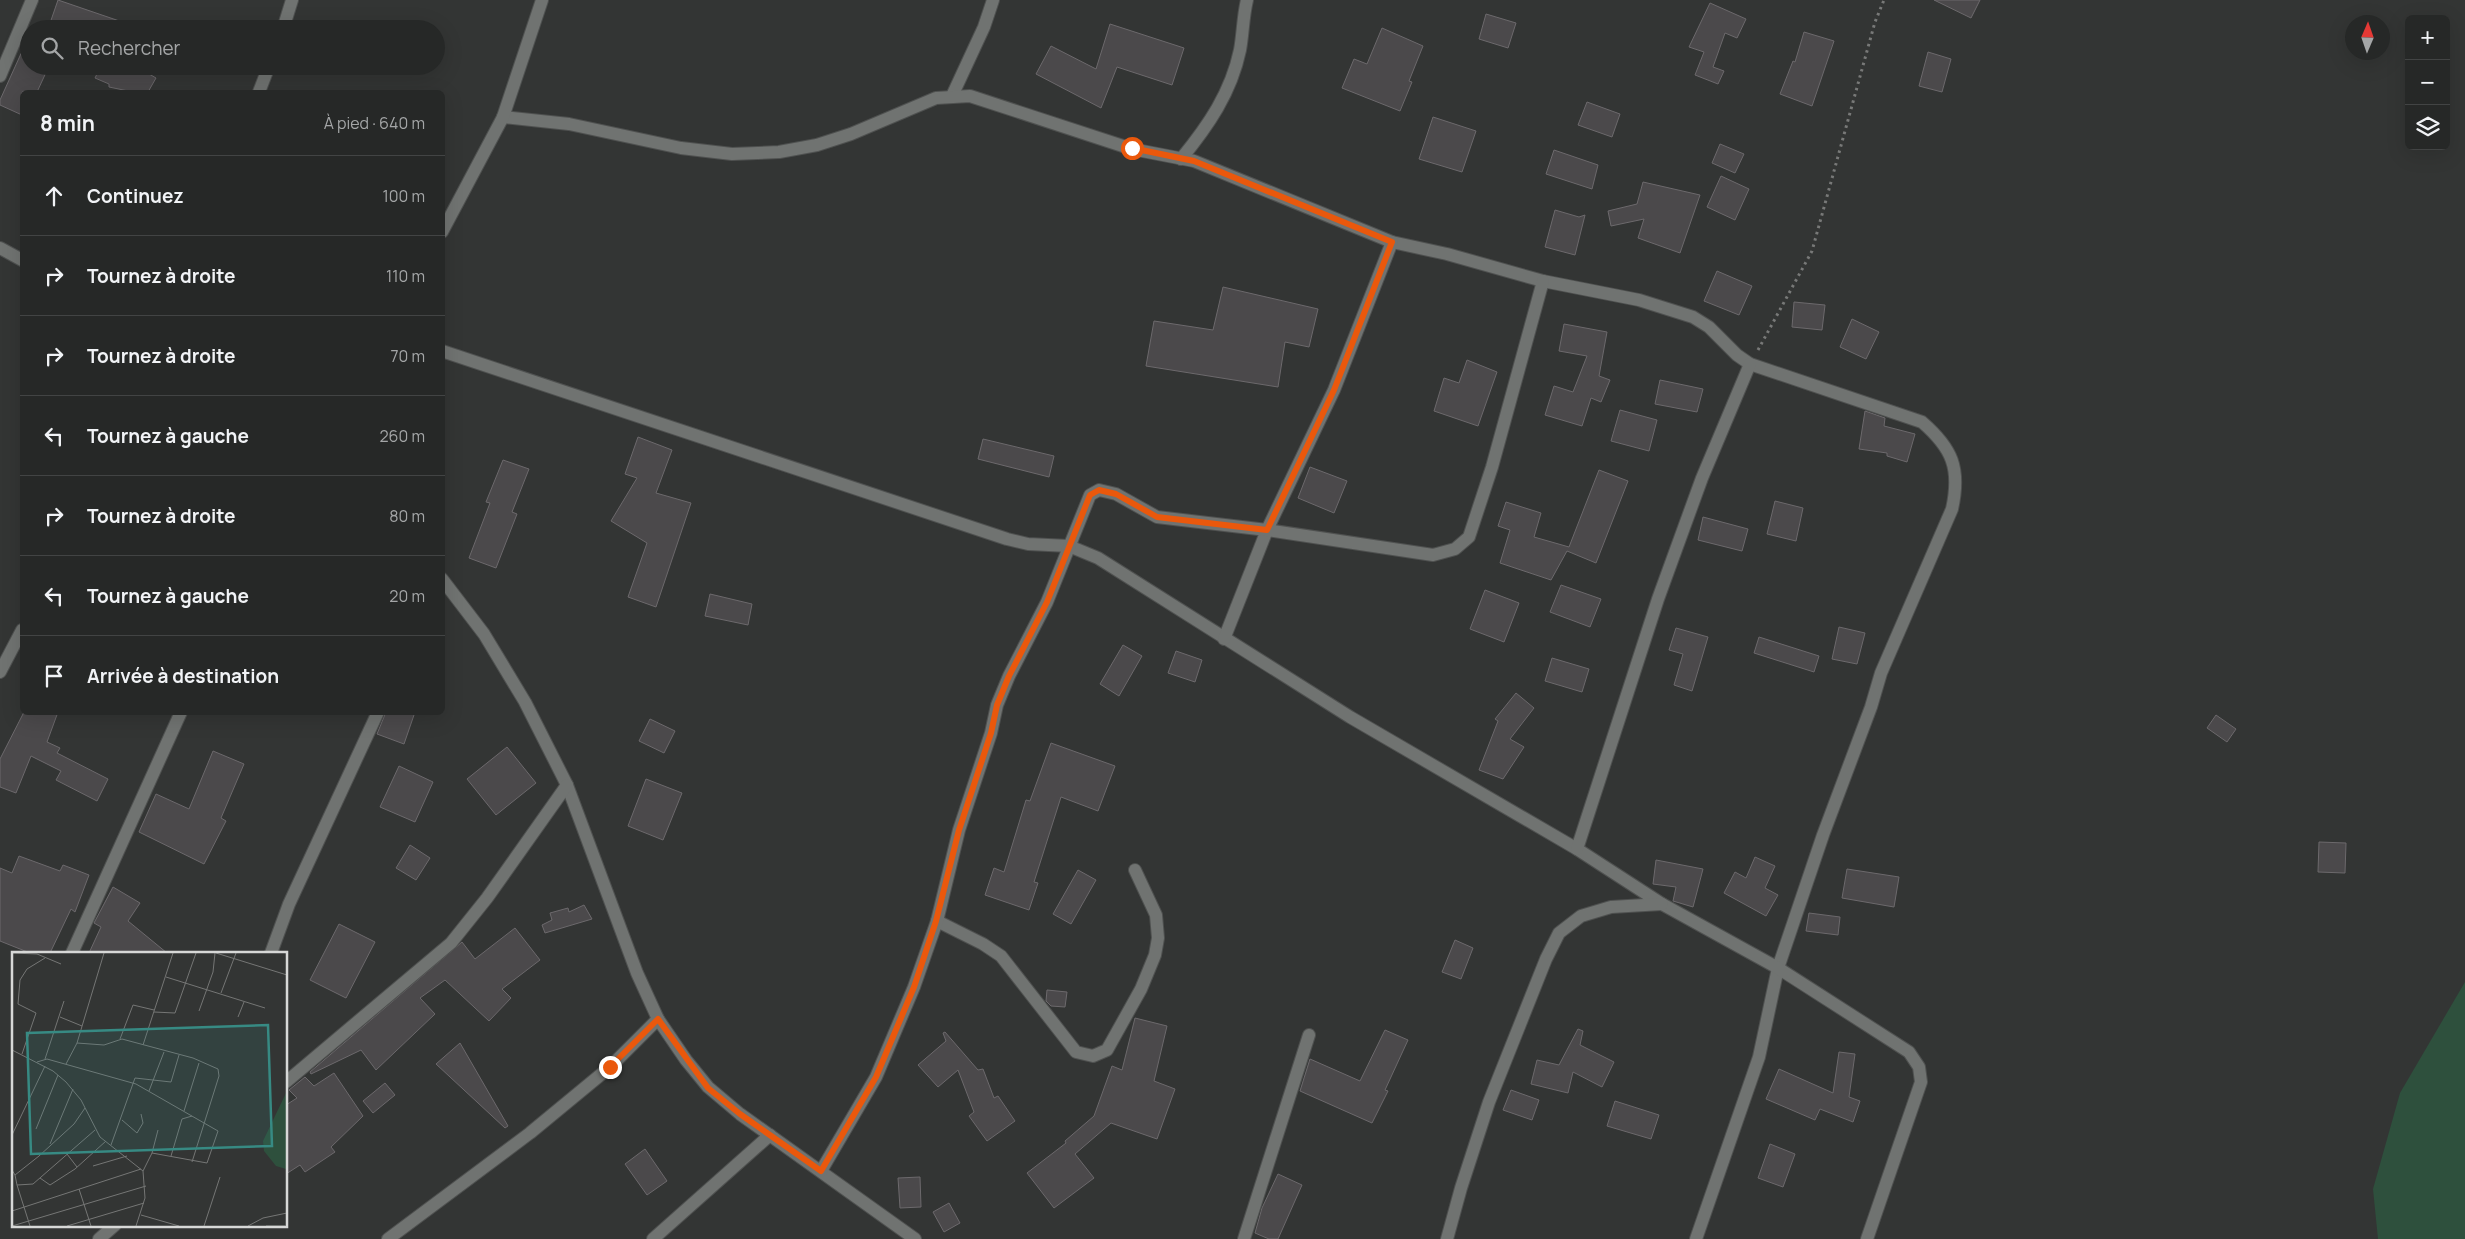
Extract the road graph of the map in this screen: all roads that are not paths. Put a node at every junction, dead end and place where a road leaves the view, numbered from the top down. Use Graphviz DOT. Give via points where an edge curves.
graph roads {
  1 [pos="32,0"];
  2 [pos="292,0"];
  3 [pos="542,0"];
  4 [pos="993,0"];
  5 [pos="1247,0"];
  6 [pos="24,20"];
  7 [pos="286,20"];
  8 [pos="20,28"];
  9 [pos="265,75"];
  10 [pos="0,76"];
  11 [pos="259,90"];
  12 [pos="952,96"];
  13 [pos="503,118"];
  14 [pos="1181,159"];
  15 [pos="445,226"];
  16 [pos="1392,242"];
  17 [pos="0,248"];
  18 [pos="20,259"];
  19 [pos="1544,281"];
  20 [pos="445,352"];
  21 [pos="1750,364"];
  22 [pos="1267,530"];
  23 [pos="1069,546"];
  24 [pos="445,585"];
  25 [pos="20,634"];
  26 [pos="1224,639"];
  27 [pos="0,672"];
  28 [pos="180,715"];
  29 [pos="377,715"];
  30 [pos="566,785"];
  31 [pos="1577,849"];
  32 [pos="1135,870"];
  33 [pos="1662,904"];
  34 [pos="936,921"];
  35 [pos="72,952"];
  36 [pos="271,952"];
  37 [pos="1778,968"];
  38 [pos="658,1019"];
  39 [pos="1309,1035"];
  40 [pos="288,1080"];
  41 [pos="770,1135"];
  42 [pos="821,1171"];
  43 [pos="114,1226"];
  44 [pos="99,1239"];
  45 [pos="388,1239"];
  46 [pos="653,1239"];
  47 [pos="915,1239"];
  48 [pos="1244,1239"];
  49 [pos="1447,1239"];
  50 [pos="1696,1239"];
  51 [pos="1867,1239"];
  1 -- 6 [label="street"];
  2 -- 7 [label="street"];
  3 -- 13 [label="street"];
  4 -- 12 [label="street"];
  5 -- 14 [label="street" via="1240,50 1230,83 1218,110"];
  8 -- 10 [label="street"];
  9 -- 11 [label="street"];
  12 -- 13 [label="street" via="936,98 851,134 779,152 732,154 681,148 569,124"];
  12 -- 14 [label="street" via="970,96 1132,148"];
  13 -- 15 [label="street"];
  14 -- 16 [label="street" via="1201,164"];
  16 -- 19 [label="street"];
  16 -- 22 [label="street" via="1334,390"];
  17 -- 18 [label="street"];
  19 -- 21 [label="street" via="1638,300 1693,317 1710,327"];
  19 -- 22 [label="street" via="1470,537 1455,549 1434,555"];
  20 -- 23 [label="street" via="1007,539 1028,544"];
  21 -- 31 [label="street" via="1702,478 1658,599"];
  21 -- 37 [label="street" via="1922,422 1948,449 1956,479 1952,509 1881,673"];
  22 -- 23 [label="street" via="1157,517 1116,494 1099,490 1090,495"];
  22 -- 26 [label="street"];
  23 -- 26 [label="street" via="1098,558"];
  23 -- 34 [label="street" via="1047,602 997,705 959,830"];
  24 -- 30 [label="street" via="489,642 525,702"];
  25 -- 27 [label="street"];
  26 -- 31 [label="street" via="1350,717"];
  28 -- 35 [label="street"];
  29 -- 36 [label="street" via="289,904"];
  30 -- 38 [label="street" via="637,973"];
  30 -- 40 [label="street" via="487,898 451,943"];
  31 -- 33 [label="street"];
  32 -- 34 [label="street" via="1156,915 1156,956 1107,1050 1093,1056 1076,1052 1001,956"];
  33 -- 37 [label="street"];
  33 -- 49 [label="street" via="1611,907 1581,916 1560,933 1546,958 1490,1102"];
  34 -- 42 [label="street" via="914,987 876,1077"];
  37 -- 50 [label="street" via="1759,1057"];
  37 -- 51 [label="street" via="1909,1052 1919,1067 1920,1082"];
  38 -- 41 [label="street" via="708,1088"];
  38 -- 45 [label="street" via="610,1067 544,1121"];
  39 -- 48 [label="street"];
  41 -- 42 [label="street"];
  41 -- 46 [label="street"];
  42 -- 47 [label="street"];
  43 -- 44 [label="street"];
}
